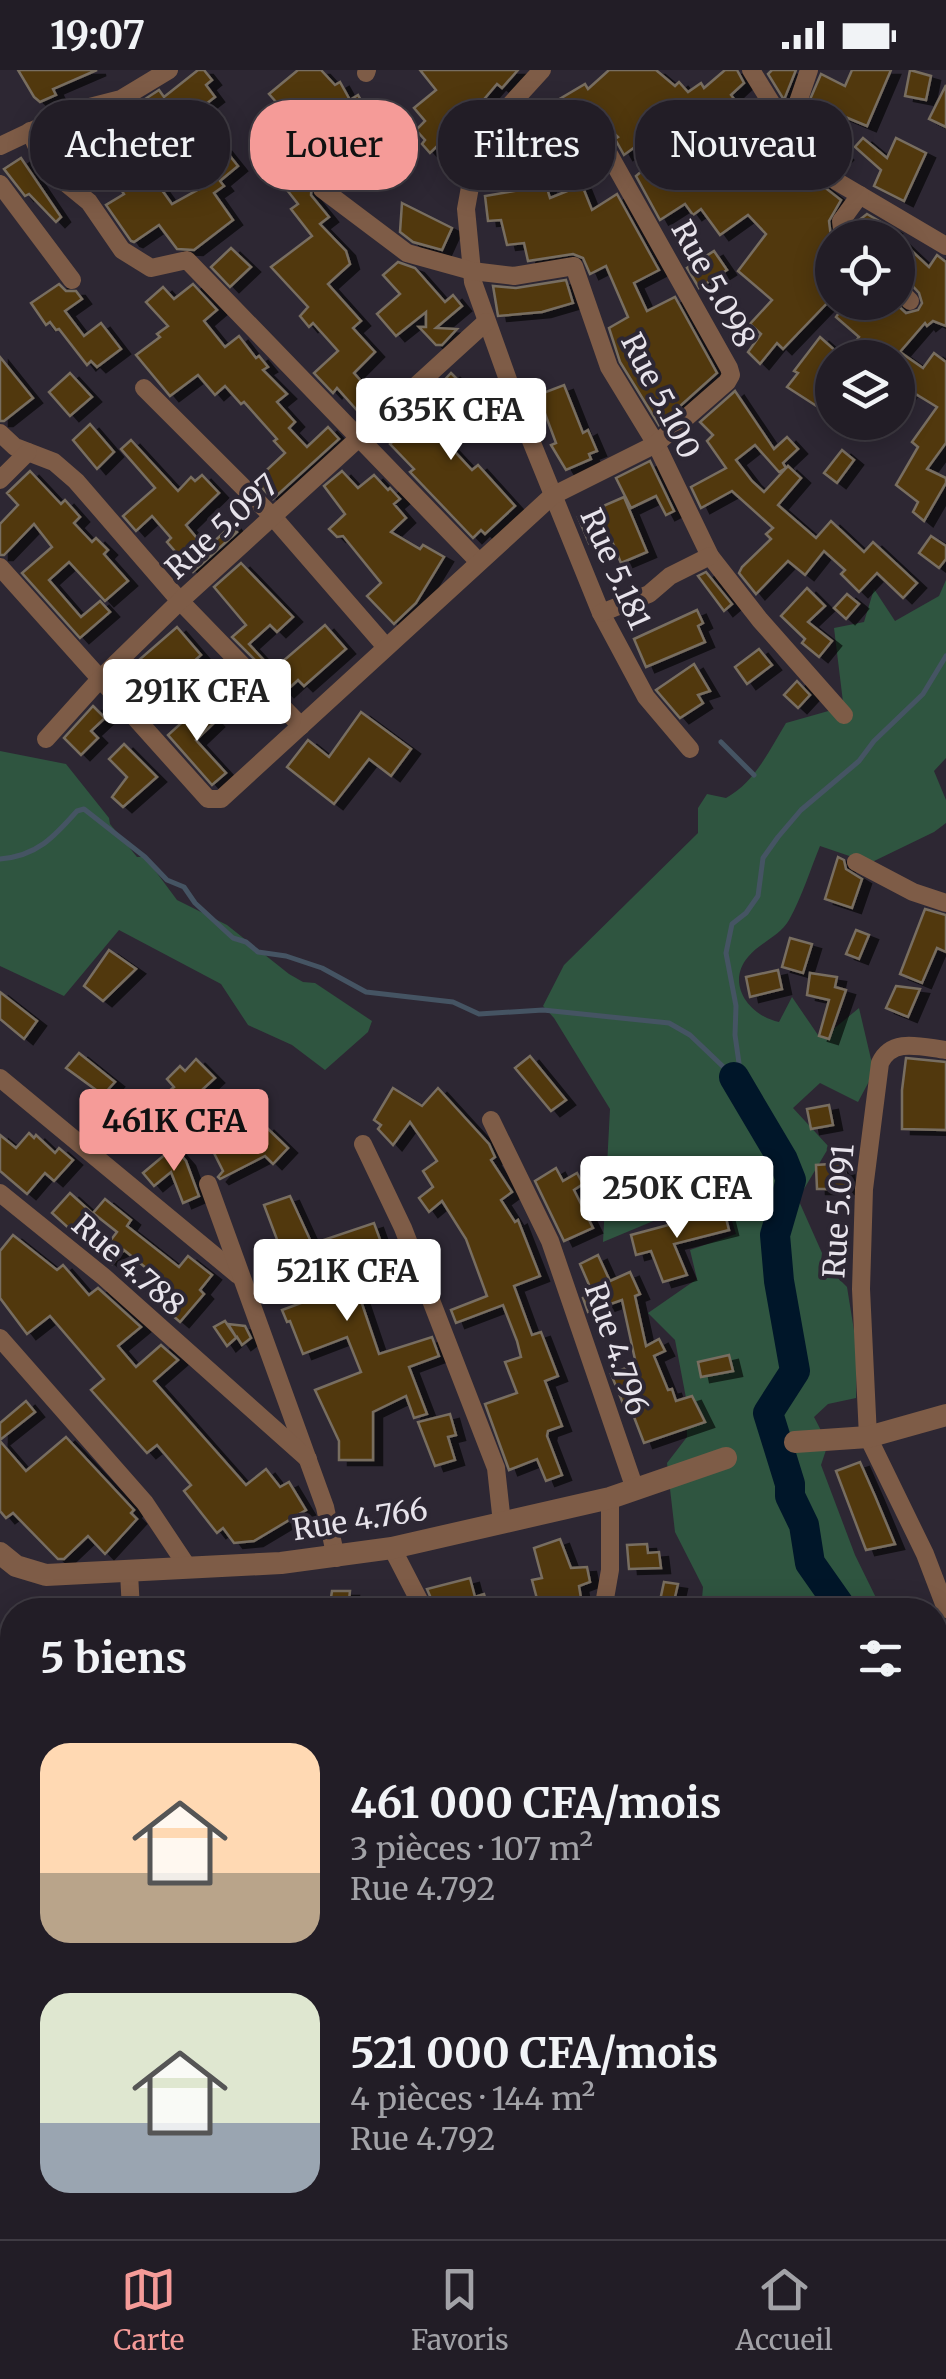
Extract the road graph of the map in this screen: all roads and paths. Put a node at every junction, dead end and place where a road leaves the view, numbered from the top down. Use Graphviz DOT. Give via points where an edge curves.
graph roads {
  1 [pos="170,70"];
  2 [pos="542,70"];
  3 [pos="750,70"];
  4 [pos="809,70"];
  5 [pos="117,100"];
  6 [pos="768,100"];
  7 [pos="799,100"];
  8 [pos="30,131"];
  9 [pos="0,146"];
  10 [pos="615,166"];
  11 [pos="0,184"];
  12 [pos="75,190"];
  13 [pos="322,190"];
  14 [pos="851,190"];
  15 [pos="860,195"];
  16 [pos="842,220"];
  17 [pos="946,246"];
  18 [pos="472,271"];
  19 [pos="72,280"];
  20 [pos="486,322"];
  21 [pos="144,388"];
  22 [pos="0,433"];
  23 [pos="361,438"];
  24 [pos="656,444"];
  25 [pos="28,452"];
  26 [pos="0,480"];
  27 [pos="552,496"];
  28 [pos="274,518"];
  29 [pos="710,556"];
  30 [pos="479,562"];
  31 [pos="0,567"];
  32 [pos="180,601"];
  33 [pos="601,613"];
  34 [pos="386,647"];
  35 [pos="100,678"];
  36 [pos="844,714"];
  37 [pos="301,726"];
  38 [pos="46,739"];
  39 [pos="690,750"];
  40 [pos="856,862"];
  41 [pos="946,903"];
  42 [pos="946,1050"];
  43 [pos="0,1078"];
  44 [pos="492,1120"];
  45 [pos="363,1144"];
  46 [pos="208,1184"];
  47 [pos="4,1204"];
  48 [pos="240,1277"];
  49 [pos="0,1338"];
  50 [pos="946,1415"];
  51 [pos="868,1437"];
  52 [pos="795,1442"];
  53 [pos="726,1458"];
  54 [pos="308,1460"];
  55 [pos="634,1489"];
  56 [pos="610,1498"];
  57 [pos="502,1523"];
  58 [pos="392,1548"];
  59 [pos="0,1553"];
  60 [pos="336,1558"];
  61 [pos="189,1569"];
  62 [pos="130,1572"];
  63 [pos="131,1598"];
  64 [pos="418,1598"];
  65 [pos="605,1598"];
  66 [pos="942,1598"];
  1 -- 5 [label="street"];
  2 -- 18 [label="street, Rue 5.181" via="488,130 476,154 466,209"];
  3 -- 6 [label="street"];
  4 -- 7 [label="street"];
  8 -- 9 [label="street"];
  10 -- 24 [label="street, Rue 5.098" via="731,375"];
  11 -- 19 [label="street"];
  12 -- 23 [label="street" via="122,250 151,268 187,260"];
  13 -- 18 [label="street, Rue 5.100" via="407,253"];
  14 -- 15 [label="street"];
  15 -- 16 [label="street"];
  15 -- 17 [label="street"];
  18 -- 20 [label="street, Rue 5.181"];
  18 -- 24 [label="street, Rue 5.100" via="514,276 574,266 609,367"];
  20 -- 23 [label="street, Rue 5.097"];
  20 -- 27 [label="street, Rue 5.181"];
  21 -- 28 [label="street"];
  22 -- 25 [label="street"];
  23 -- 28 [label="street, Rue 5.097"];
  23 -- 30 [label="street"];
  24 -- 27 [label="street, Rue 5.098"];
  24 -- 29 [label="street, Rue 5.100"];
  25 -- 26 [label="street"];
  25 -- 32 [label="street" via="54,462 76,482"];
  27 -- 30 [label="street, Rue 5.098"];
  27 -- 33 [label="street, Rue 5.181"];
  28 -- 32 [label="street, Rue 5.097"];
  28 -- 34 [label="street"];
  29 -- 33 [label="street" via="650,594"];
  29 -- 36 [label="street, Rue 5.100"];
  30 -- 34 [label="street, Rue 5.098"];
  31 -- 35 [label="street"];
  32 -- 35 [label="street, Rue 5.097"];
  32 -- 37 [label="street"];
  33 -- 39 [label="street, Rue 5.181" via="646,697"];
  34 -- 37 [label="street, Rue 5.098"];
  35 -- 37 [label="street, Rue 5.098" via="214,802"];
  35 -- 38 [label="street, Rue 5.097"];
  40 -- 41 [label="street"];
  42 -- 51 [label="street, Rue 5.091" via="897,1045 880,1064 863,1209"];
  43 -- 48 [label="street"];
  44 -- 55 [label="street, Rue 4.796" via="550,1241"];
  45 -- 57 [label="street" via="403,1228 496,1468"];
  46 -- 48 [label="street"];
  47 -- 54 [label="street, Rue 4.788" via="104,1277"];
  48 -- 54 [label="street"];
  49 -- 61 [label="street" via="145,1503"];
  50 -- 51 [label="street"];
  51 -- 52 [label="street"];
  51 -- 66 [label="street"];
  53 -- 55 [label="street, Rue 4.766"];
  54 -- 60 [label="street"];
  55 -- 56 [label="street, Rue 4.766"];
  56 -- 57 [label="street, Rue 4.766"];
  56 -- 65 [label="street"];
  57 -- 58 [label="street, Rue 4.766"];
  58 -- 60 [label="street, Rue 4.766"];
  58 -- 64 [label="street"];
  59 -- 62 [label="street, Rue 4.766" via="46,1575"];
  60 -- 61 [label="street, Rue 4.766"];
  61 -- 62 [label="street, Rue 4.766"];
  62 -- 63 [label="street"];
}
